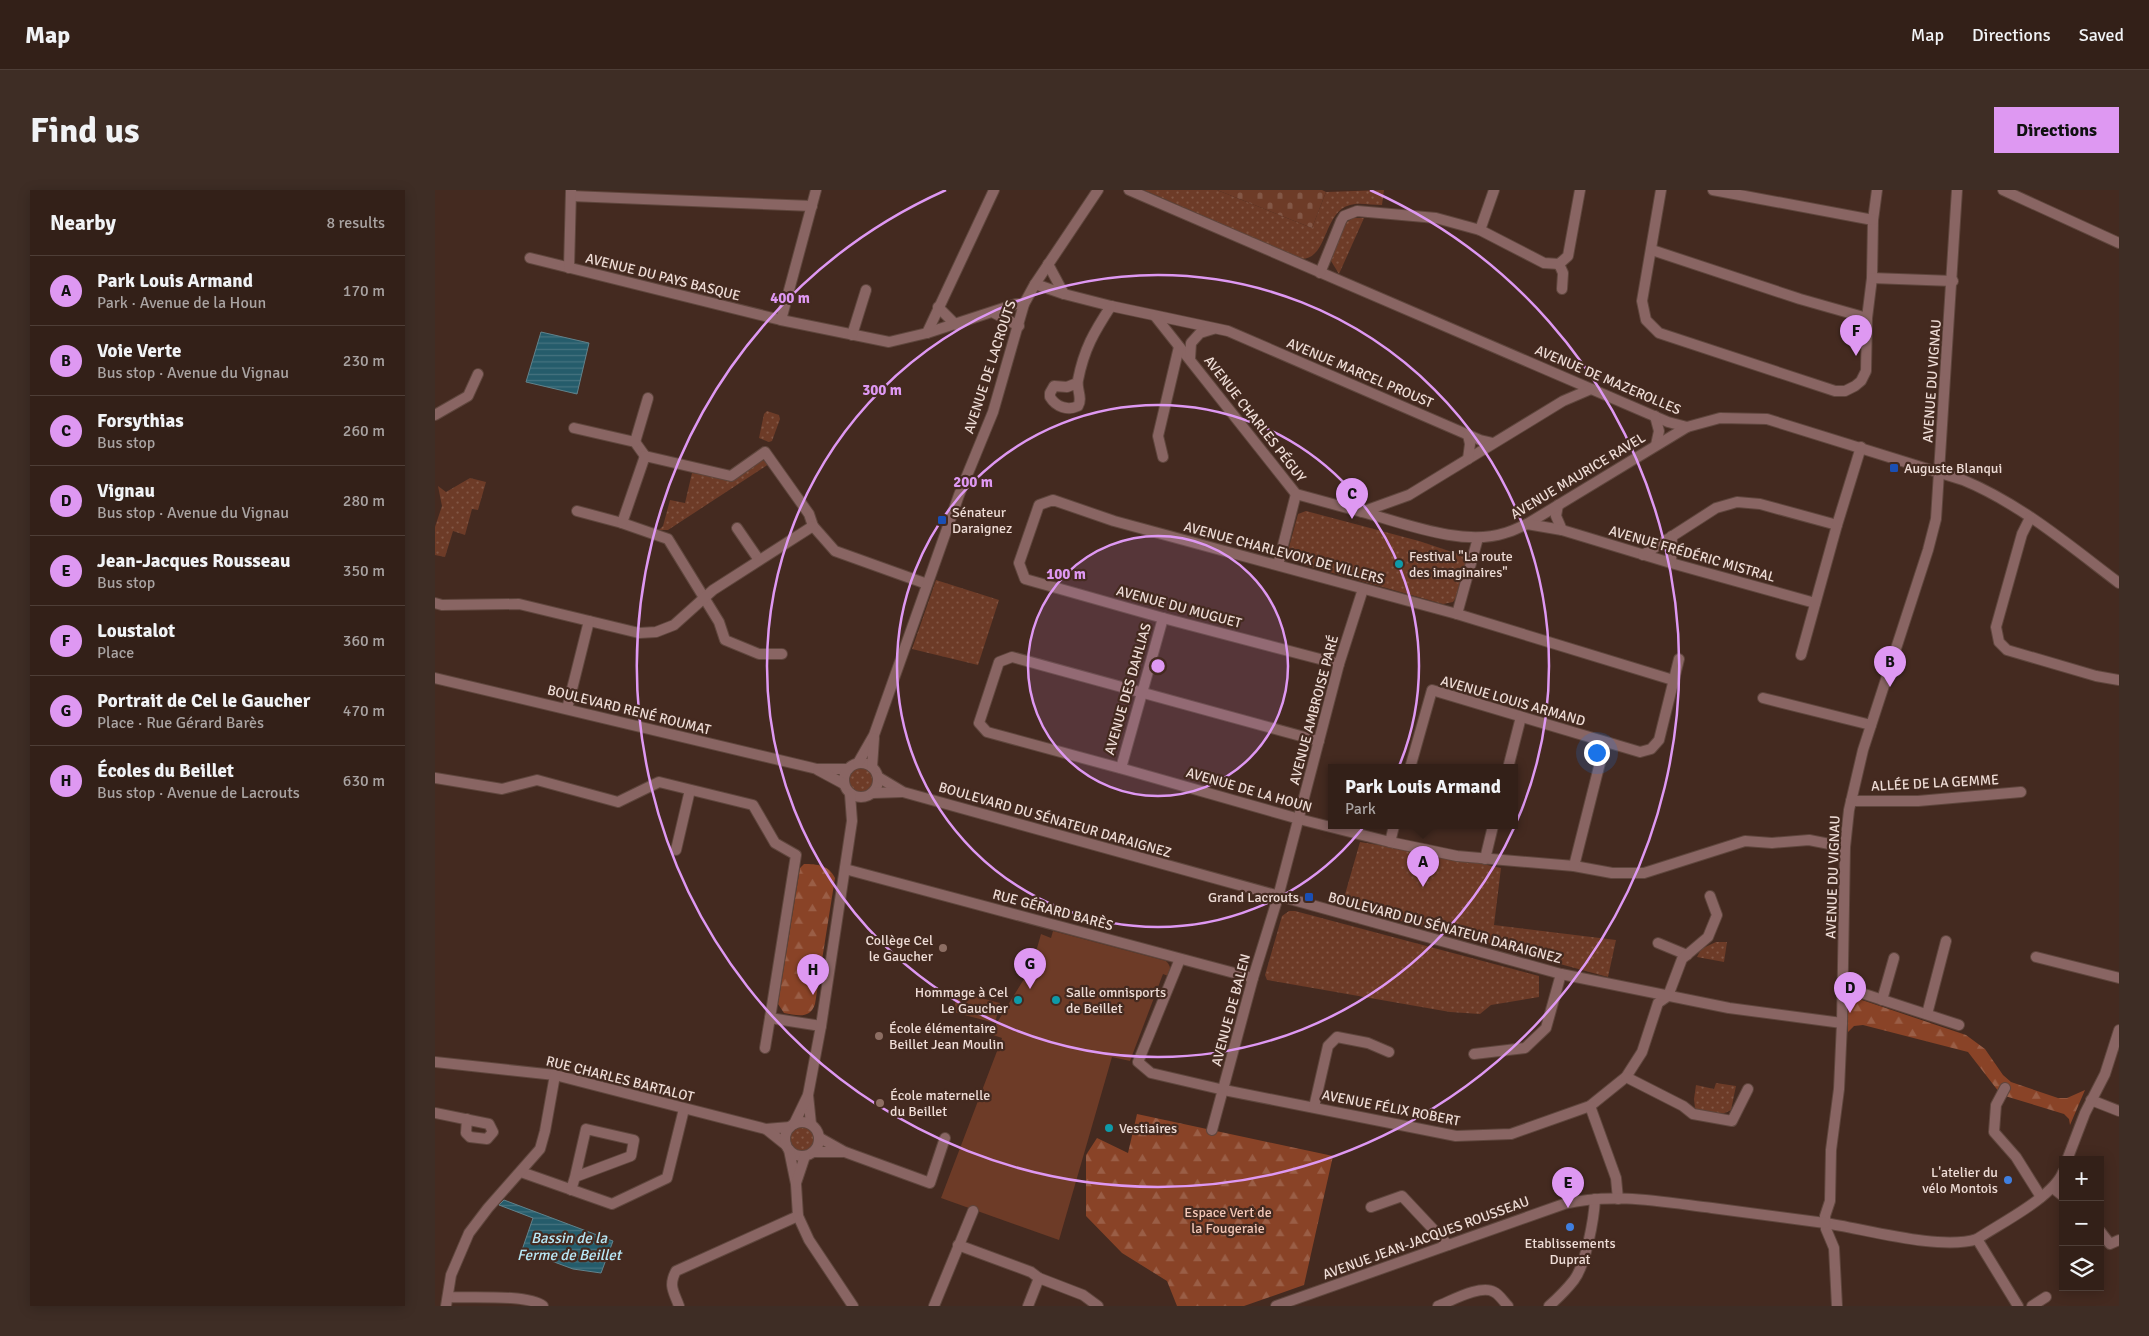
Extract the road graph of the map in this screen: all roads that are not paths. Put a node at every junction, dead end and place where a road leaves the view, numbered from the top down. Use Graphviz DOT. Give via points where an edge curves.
graph roads {
  1 [pos="817,190"];
  2 [pos="993,190"];
  3 [pos="1098,190"];
  4 [pos="1494,190"];
  5 [pos="1580,190"];
  6 [pos="1661,190"];
  7 [pos="1713,190"];
  8 [pos="1877,190"];
  9 [pos="1957,190"];
  10 [pos="2003,190"];
  11 [pos="1135,191"];
  12 [pos="571,193"];
  13 [pos="812,206"];
  14 [pos="1873,220"];
  15 [pos="1480,230"];
  16 [pos="2119,243"];
  17 [pos="1652,250"];
  18 [pos="530,258"];
  19 [pos="1048,264"];
  20 [pos="1559,264"];
  21 [pos="569,268"];
  22 [pos="1320,273"];
  23 [pos="1872,278"];
  24 [pos="1953,281"];
  25 [pos="1035,284"];
  26 [pos="1562,289"];
  27 [pos="866,290"];
  28 [pos="1064,294"];
  29 [pos="1025,304"];
  30 [pos="1111,306"];
  31 [pos="938,307"];
  32 [pos="994,313"];
  33 [pos="1155,316"];
  34 [pos="1867,318"];
  35 [pos="781,320"];
  36 [pos="956,325"];
  37 [pos="1019,326"];
  38 [pos="1216,328"];
  39 [pos="927,333"];
  40 [pos="852,334"];
  41 [pos="1179,347"];
  42 [pos="1190,359"];
  43 [pos="479,374"];
  44 [pos="1565,378"];
  45 [pos="1077,383"];
  46 [pos="1591,389"];
  47 [pos="648,398"];
  48 [pos="1563,401"];
  49 [pos="435,415"];
  50 [pos="1655,416"];
  51 [pos="1687,427"];
  52 [pos="574,428"];
  53 [pos="1468,435"];
  54 [pos="635,442"];
  55 [pos="1493,443"];
  56 [pos="1657,445"];
  57 [pos="1861,447"];
  58 [pos="645,456"];
  59 [pos="1163,457"];
  60 [pos="1468,459"];
  61 [pos="1940,472"];
  62 [pos="1296,494"];
  63 [pos="1558,504"];
  64 [pos="577,511"];
  65 [pos="1362,512"];
  66 [pos="2030,518"];
  67 [pos="622,523"];
  68 [pos="1527,524"];
  69 [pos="1837,525"];
  70 [pos="813,526"];
  71 [pos="737,528"];
  72 [pos="1562,530"];
  73 [pos="1672,536"];
  74 [pos="1478,538"];
  75 [pos="1027,539"];
  76 [pos="1643,555"];
  77 [pos="759,560"];
  78 [pos="1671,563"];
  79 [pos="1278,565"];
  80 [pos="2119,583"];
  81 [pos="927,584"];
  82 [pos="1363,589"];
  83 [pos="704,598"];
  84 [pos="435,603"];
  85 [pos="1815,603"];
  86 [pos="1457,614"];
  87 [pos="1163,618"];
  88 [pos="589,621"];
  89 [pos="782,654"];
  90 [pos="1801,655"];
  91 [pos="1679,659"];
  92 [pos="1339,664"];
  93 [pos="435,678"];
  94 [pos="1673,680"];
  95 [pos="2119,680"];
  96 [pos="1141,694"];
  97 [pos="1763,698"];
  98 [pos="567,709"];
  99 [pos="1521,717"];
  100 [pos="1871,725"];
  101 [pos="875,735"];
  102 [pos="1319,742"];
  103 [pos="1605,743"];
  104 [pos="858,763"];
  105 [pos="1411,764"];
  106 [pos="1509,764"];
  107 [pos="872,767"];
  108 [pos="1121,768"];
  109 [pos="817,769"];
  110 [pos="848,769"];
  111 [pos="878,777"];
  112 [pos="435,778"];
  113 [pos="844,784"];
  114 [pos="689,790"];
  115 [pos="903,792"];
  116 [pos="2021,792"];
  117 [pos="850,794"];
  118 [pos="868,795"];
  119 [pos="1851,801"];
  120 [pos="1299,819"];
  121 [pos="853,821"];
  122 [pos="1328,826"];
  123 [pos="1339,829"];
  124 [pos="1393,829"];
  125 [pos="1492,829"];
  126 [pos="1390,842"];
  127 [pos="1845,847"];
  128 [pos="676,850"];
  129 [pos="1485,859"];
  130 [pos="1574,866"];
  131 [pos="845,869"];
  132 [pos="1710,896"];
  133 [pos="1278,897"];
  134 [pos="1946,941"];
  135 [pos="1657,943"];
  136 [pos="1687,955"];
  137 [pos="2036,957"];
  138 [pos="1894,958"];
  139 [pos="1180,959"];
  140 [pos="1561,974"];
  141 [pos="1253,978"];
  142 [pos="2119,978"];
  143 [pos="1843,987"];
  144 [pos="1668,996"];
  145 [pos="1882,1000"];
  146 [pos="1927,1014"];
  147 [pos="770,1018"];
  148 [pos="1842,1023"];
  149 [pos="1959,1025"];
  150 [pos="821,1026"];
  151 [pos="2119,1030"];
  152 [pos="765,1048"];
  153 [pos="1389,1052"];
  154 [pos="1474,1054"];
  155 [pos="435,1062"];
  156 [pos="555,1075"];
  157 [pos="1626,1077"];
  158 [pos="2005,1088"];
  159 [pos="1748,1089"];
  160 [pos="1224,1090"];
  161 [pos="808,1095"];
  162 [pos="2091,1100"];
  163 [pos="1591,1106"];
  164 [pos="1314,1107"];
  165 [pos="684,1109"];
  166 [pos="2119,1111"];
  167 [pos="435,1113"];
  168 [pos="467,1119"];
  169 [pos="811,1124"];
  170 [pos="792,1125"];
  171 [pos="767,1129"];
  172 [pos="1212,1130"];
  173 [pos="820,1138"];
  174 [pos="945,1138"];
  175 [pos="788,1148"];
  176 [pos="845,1152"];
  177 [pos="809,1154"];
  178 [pos="2069,1156"];
  179 [pos="521,1172"];
  180 [pos="575,1177"];
  181 [pos="2059,1181"];
  182 [pos="796,1184"];
  183 [pos="2053,1188"];
  184 [pos="571,1190"];
  185 [pos="2059,1193"];
  186 [pos="2041,1197"];
  187 [pos="1595,1199"];
  188 [pos="1618,1199"];
  189 [pos="1371,1207"];
  190 [pos="973,1211"];
  191 [pos="798,1216"];
  192 [pos="1825,1223"];
  193 [pos="2104,1236"];
  194 [pos="1977,1239"];
  195 [pos="2119,1240"];
  196 [pos="958,1245"];
  197 [pos="1448,1245"];
  198 [pos="1039,1278"];
  199 [pos="2047,1297"];
  200 [pos="447,1301"];
  201 [pos="543,1306"];
  202 [pos="679,1306"];
  203 [pos="853,1306"];
  204 [pos="934,1306"];
  205 [pos="1028,1306"];
  206 [pos="1098,1306"];
  207 [pos="1276,1306"];
  208 [pos="1438,1306"];
  209 [pos="1508,1306"];
  210 [pos="1549,1306"];
  211 [pos="1837,1306"];
  212 [pos="2018,1306"];
  213 [pos="2032,1306"];
  1 -- 13 [label="street"];
  2 -- 31 [label="street"];
  3 -- 19 [label="street, AVENUE DE LACROUTS"];
  4 -- 15 [label="street"];
  5 -- 20 [label="street" via="1568,256"];
  6 -- 17 [label="street"];
  7 -- 14 [label="street"];
  8 -- 14 [label="street"];
  9 -- 24 [label="street, AVENUE DU VIGNAU"];
  10 -- 16 [label="street"];
  11 -- 22 [label="street, AVENUE DE MAZEROLLES"];
  12 -- 13 [label="street"];
  12 -- 21 [label="street"];
  13 -- 35 [label="street"];
  14 -- 23 [label="street"];
  15 -- 20 [label="street" via="1544,264"];
  15 -- 22 [label="street" via="1436,218 1357,211 1341,221"];
  17 -- 34 [label="street"];
  17 -- 34 [label="street" via="1642,301 1646,320 1659,333 1835,391 1845,392 1855,386 1866,371"];
  18 -- 21 [label="street, AVENUE DU PAYS BASQUE"];
  19 -- 25 [label="street, AVENUE DE LACROUTS"];
  19 -- 28 [label="street"];
  20 -- 26 [label="street" via="1563,273"];
  21 -- 35 [label="street, AVENUE DU PAYS BASQUE"];
  22 -- 44 [label="street, AVENUE DE MAZEROLLES"];
  23 -- 24 [label="street"];
  23 -- 34 [label="street"];
  24 -- 61 [label="street, AVENUE DU VIGNAU"];
  25 -- 28 [label="street, AVENUE MARCEL PROUST"];
  25 -- 29 [label="street, AVENUE DE LACROUTS"];
  27 -- 40 [label="street"];
  28 -- 30 [label="street, AVENUE MARCEL PROUST"];
  29 -- 32 [label="street, AVENUE DU PAYS BASQUE" via="1016,304"];
  29 -- 37 [label="street, AVENUE DE LACROUTS"];
  30 -- 33 [label="street, AVENUE MARCEL PROUST"];
  30 -- 45 [label="street" via="1091,336"];
  31 -- 36 [label="street"];
  31 -- 39 [label="street"];
  32 -- 36 [label="street, AVENUE DU PAYS BASQUE"];
  32 -- 37 [label="street"];
  33 -- 38 [label="street, AVENUE MARCEL PROUST"];
  33 -- 41 [label="street, AVENUE CHARLES PÉGUY"];
  35 -- 40 [label="street, AVENUE DU PAYS BASQUE"];
  36 -- 39 [label="street, AVENUE DU PAYS BASQUE"];
  37 -- 81 [label="street, AVENUE DE LACROUTS" via="993,412"];
  38 -- 42 [label="street" via="1200,333 1191,343"];
  38 -- 53 [label="street, AVENUE MARCEL PROUST"];
  39 -- 40 [label="street, AVENUE DU PAYS BASQUE" via="889,342"];
  41 -- 42 [label="street, AVENUE CHARLES PÉGUY"];
  41 -- 59 [label="street" via="1158,436"];
  42 -- 62 [label="street, AVENUE CHARLES PÉGUY"];
  43 -- 49 [label="street" via="468,396"];
  44 -- 46 [label="street, AVENUE DE MAZEROLLES"];
  44 -- 48 [label="street" via="1567,395"];
  46 -- 48 [label="street"];
  46 -- 50 [label="street, AVENUE DE MAZEROLLES"];
  47 -- 54 [label="street"];
  48 -- 55 [label="street"];
  50 -- 51 [label="street, AVENUE DE MAZEROLLES"];
  50 -- 56 [label="street" via="1659,431"];
  51 -- 56 [label="street, AVENUE MAURICE RAVEL"];
  51 -- 57 [label="street, AVENUE DE MAZEROLLES" via="1720,418 1767,419"];
  52 -- 54 [label="street"];
  53 -- 55 [label="street, AVENUE MARCEL PROUST"];
  53 -- 60 [label="street"];
  54 -- 58 [label="street"];
  55 -- 60 [label="street"];
  56 -- 63 [label="street, AVENUE MAURICE RAVEL"];
  57 -- 61 [label="street, AVENUE DE MAZEROLLES"];
  57 -- 69 [label="street"];
  58 -- 67 [label="street"];
  58 -- 70 [label="street" via="731,476 765,452 809,514"];
  60 -- 65 [label="street" via="1409,495"];
  61 -- 66 [label="street, AVENUE DE MAZEROLLES" via="1987,490"];
  61 -- 100 [label="street, AVENUE DU VIGNAU" via="1936,519 1929,550"];
  62 -- 65 [label="street, AVENUE CHARLES PÉGUY"];
  62 -- 79 [label="street"];
  63 -- 68 [label="street, AVENUE MAURICE RAVEL"];
  63 -- 72 [label="street" via="1556,516"];
  64 -- 67 [label="street"];
  65 -- 74 [label="street, AVENUE MAURICE RAVEL" via="1452,536"];
  66 -- 80 [label="street, AVENUE DE MAZEROLLES"];
  66 -- 95 [label="street" via="2022,534 1996,627 1999,642 2007,650"];
  67 -- 83 [label="street" via="668,539"];
  68 -- 72 [label="street, AVENUE FRÉDÉRIC MISTRAL"];
  68 -- 74 [label="street, AVENUE MAURICE RAVEL" via="1504,534"];
  69 -- 73 [label="street" via="1759,504 1737,502 1715,508"];
  69 -- 85 [label="street"];
  70 -- 77 [label="street"];
  70 -- 81 [label="street" via="835,551"];
  71 -- 77 [label="street"];
  72 -- 76 [label="street, AVENUE FRÉDÉRIC MISTRAL"];
  73 -- 76 [label="street"];
  73 -- 78 [label="street"];
  74 -- 86 [label="street"];
  75 -- 79 [label="street, AVENUE CHARLEVOIX DE VILLERS" via="1039,505 1053,500 1114,521"];
  75 -- 87 [label="street, AVENUE DU MUGUET" via="1019,564 1025,579"];
  76 -- 78 [label="street, AVENUE FRÉDÉRIC MISTRAL"];
  77 -- 83 [label="street"];
  78 -- 85 [label="street, AVENUE FRÉDÉRIC MISTRAL"];
  79 -- 82 [label="street, AVENUE CHARLEVOIX DE VILLERS"];
  81 -- 101 [label="street, AVENUE DE LACROUTS"];
  82 -- 86 [label="street, AVENUE CHARLEVOIX DE VILLERS"];
  82 -- 92 [label="street, AVENUE AMBROISE PARÉ"];
  83 -- 88 [label="street" via="674,625 656,632 639,632"];
  83 -- 89 [label="street" via="719,622 725,640 759,654"];
  84 -- 88 [label="street" via="519,604"];
  85 -- 90 [label="street"];
  86 -- 94 [label="street, AVENUE CHARLEVOIX DE VILLERS"];
  87 -- 92 [label="street, AVENUE DU MUGUET"];
  87 -- 96 [label="street, AVENUE DES DAHLIAS"];
  88 -- 98 [label="street"];
  91 -- 94 [label="street"];
  92 -- 102 [label="street, AVENUE AMBROISE PARÉ"];
  93 -- 98 [label="street, BOULEVARD RENÉ ROUMAT"];
  94 -- 103 [label="street, AVENUE LOUIS ARMAND" via="1659,740 1651,748 1640,752"];
  96 -- 102 [label="street"];
  96 -- 108 [label="street, AVENUE DES DAHLIAS"];
  96 -- 108 [label="street, AVENUE DE LA HOUN" via="1012,657 999,662 979,723 987,732"];
  97 -- 100 [label="street"];
  98 -- 109 [label="street, BOULEVARD RENÉ ROUMAT"];
  99 -- 103 [label="street, AVENUE LOUIS ARMAND"];
  99 -- 105 [label="street, AVENUE LOUIS ARMAND" via="1432,690"];
  99 -- 106 [label="street"];
  100 -- 119 [label="street, AVENUE DU VIGNAU"];
  101 -- 104 [label="street, AVENUE DE LACROUTS"];
  101 -- 107 [label="street, AVENUE DE LACROUTS"];
  102 -- 120 [label="street, AVENUE AMBROISE PARÉ"];
  103 -- 130 [label="street"];
  104 -- 107 [label="street"];
  104 -- 110 [label="street"];
  107 -- 111 [label="street"];
  108 -- 120 [label="street, AVENUE DE LA HOUN"];
  109 -- 110 [label="street, BOULEVARD RENÉ ROUMAT"];
  109 -- 113 [label="street, BOULEVARD RENÉ ROUMAT"];
  110 -- 113 [label="street" via="843,778"];
  111 -- 115 [label="street, BOULEVARD DU SÉNATEUR DARAIGNEZ"];
  111 -- 118 [label="street" via="876,788"];
  112 -- 114 [label="street" via="501,789 537,780 618,802 659,782"];
  113 -- 117 [label="street"];
  114 -- 128 [label="street"];
  114 -- 147 [label="street" via="753,805 775,843 796,855"];
  115 -- 118 [label="street, BOULEVARD DU SÉNATEUR DARAIGNEZ"];
  115 -- 133 [label="street, BOULEVARD DU SÉNATEUR DARAIGNEZ"];
  116 -- 119 [label="street, ALLÉE DE LA GEMME" via="1918,801"];
  117 -- 118 [label="street"];
  117 -- 121 [label="street"];
  118 -- 121 [label="street"];
  119 -- 127 [label="street, AVENUE DU VIGNAU"];
  120 -- 122 [label="street, AVENUE DE LA HOUN"];
  120 -- 133 [label="street, AVENUE AMBROISE PARÉ"];
  121 -- 131 [label="street"];
  123 -- 126 [label="street, AVENUE DE LA HOUN"];
  124 -- 126 [label="street"];
  125 -- 129 [label="street"];
  126 -- 129 [label="street, AVENUE DE LA HOUN"];
  127 -- 130 [label="street, AVENUE DE LA HOUN" via="1809,840 1745,841 1644,873 1612,874"];
  127 -- 143 [label="street, AVENUE DU VIGNAU"];
  129 -- 130 [label="street, AVENUE DE LA HOUN"];
  131 -- 139 [label="street, RUE GÉRARD BARÈS"];
  131 -- 150 [label="street"];
  132 -- 136 [label="street" via="1717,915 1708,937"];
  133 -- 140 [label="street, BOULEVARD DU SÉNATEUR DARAIGNEZ"];
  133 -- 141 [label="street, AVENUE DE BALEN"];
  134 -- 146 [label="street"];
  135 -- 136 [label="street"];
  136 -- 144 [label="street, AVENUE FÉLIX ROBERT" via="1682,959"];
  137 -- 142 [label="street"];
  138 -- 145 [label="street"];
  139 -- 141 [label="street, RUE GÉRARD BARÈS"];
  139 -- 160 [label="street, AVENUE FÉLIX ROBERT" via="1138,1062 1151,1073"];
  140 -- 144 [label="street, BOULEVARD DU SÉNATEUR DARAIGNEZ"];
  140 -- 154 [label="street" via="1546,1028 1525,1048"];
  141 -- 160 [label="street, AVENUE DE BALEN"];
  143 -- 145 [label="street"];
  143 -- 148 [label="street, AVENUE DU VIGNAU"];
  144 -- 148 [label="street, BOULEVARD DU SÉNATEUR DARAIGNEZ" via="1729,1008"];
  144 -- 157 [label="street, AVENUE FÉLIX ROBERT" via="1657,1003 1642,1052"];
  145 -- 146 [label="street"];
  146 -- 149 [label="street"];
  147 -- 150 [label="street"];
  147 -- 152 [label="street"];
  148 -- 192 [label="street, AVENUE DU VIGNAU" via="1830,1197"];
  150 -- 161 [label="street"];
  151 -- 162 [label="street" via="2105,1074"];
  153 -- 164 [label="street" via="1368,1043 1337,1037 1328,1046"];
  155 -- 156 [label="street, RUE CHARLES BARTALOT"];
  156 -- 165 [label="street, RUE CHARLES BARTALOT"];
  156 -- 179 [label="street" via="540,1149"];
  157 -- 159 [label="street" via="1693,1114 1732,1121"];
  157 -- 163 [label="street, AVENUE FÉLIX ROBERT"];
  158 -- 186 [label="street" via="1996,1105 1994,1132 2016,1157"];
  160 -- 164 [label="street, AVENUE FÉLIX ROBERT"];
  160 -- 172 [label="street, AVENUE DE BALEN"];
  161 -- 169 [label="street"];
  161 -- 170 [label="street"];
  162 -- 166 [label="street"];
  162 -- 178 [label="street"];
  163 -- 164 [label="street, AVENUE FÉLIX ROBERT" via="1511,1134 1461,1137"];
  163 -- 188 [label="street" via="1616,1178"];
  165 -- 171 [label="street, RUE CHARLES BARTALOT"];
  165 -- 184 [label="street" via="667,1178 612,1204"];
  167 -- 168 [label="street"];
  169 -- 170 [label="street"];
  169 -- 173 [label="street"];
  170 -- 171 [label="street, RUE CHARLES BARTALOT"];
  170 -- 175 [label="street" via="786,1134"];
  171 -- 175 [label="street, RUE CHARLES BARTALOT"];
  173 -- 176 [label="street"];
  173 -- 177 [label="street" via="817,1148"];
  174 -- 176 [label="street" via="930,1183"];
  175 -- 177 [label="street" via="794,1154"];
  175 -- 182 [label="street"];
  176 -- 177 [label="street"];
  177 -- 182 [label="street"];
  179 -- 184 [label="street"];
  179 -- 200 [label="street" via="487,1208 469,1233 451,1275"];
  180 -- 180 [label="street" via="631,1156 634,1140 586,1129"];
  180 -- 184 [label="street"];
  181 -- 183 [label="street"];
  182 -- 191 [label="street"];
  183 -- 185 [label="street"];
  183 -- 186 [label="street"];
  186 -- 194 [label="street"];
  187 -- 188 [label="street, AVENUE JEAN-JACQUES ROUSSEAU"];
  187 -- 197 [label="street, AVENUE JEAN-JACQUES ROUSSEAU" via="1564,1204"];
  187 -- 210 [label="street" via="1587,1246 1575,1278"];
  188 -- 192 [label="street, AVENUE JEAN-JACQUES ROUSSEAU" via="1658,1201"];
  189 -- 197 [label="street" via="1402,1196"];
  190 -- 196 [label="street"];
  191 -- 202 [label="street" via="676,1271 671,1289"];
  191 -- 203 [label="street" via="809,1240"];
  192 -- 194 [label="street, AVENUE JEAN-JACQUES ROUSSEAU" via="1940,1243"];
  192 -- 211 [label="street" via="1834,1248"];
  193 -- 195 [label="street" via="2110,1244"];
  194 -- 212 [label="street"];
  196 -- 198 [label="street" via="1031,1272"];
  196 -- 204 [label="street"];
  197 -- 207 [label="street, AVENUE JEAN-JACQUES ROUSSEAU"];
  198 -- 205 [label="street"];
  198 -- 206 [label="street" via="1083,1295"];
  199 -- 213 [label="street"];
  200 -- 201 [label="street" via="524,1299"];
  208 -- 209 [label="street" via="1485,1289 1495,1292"];
}
